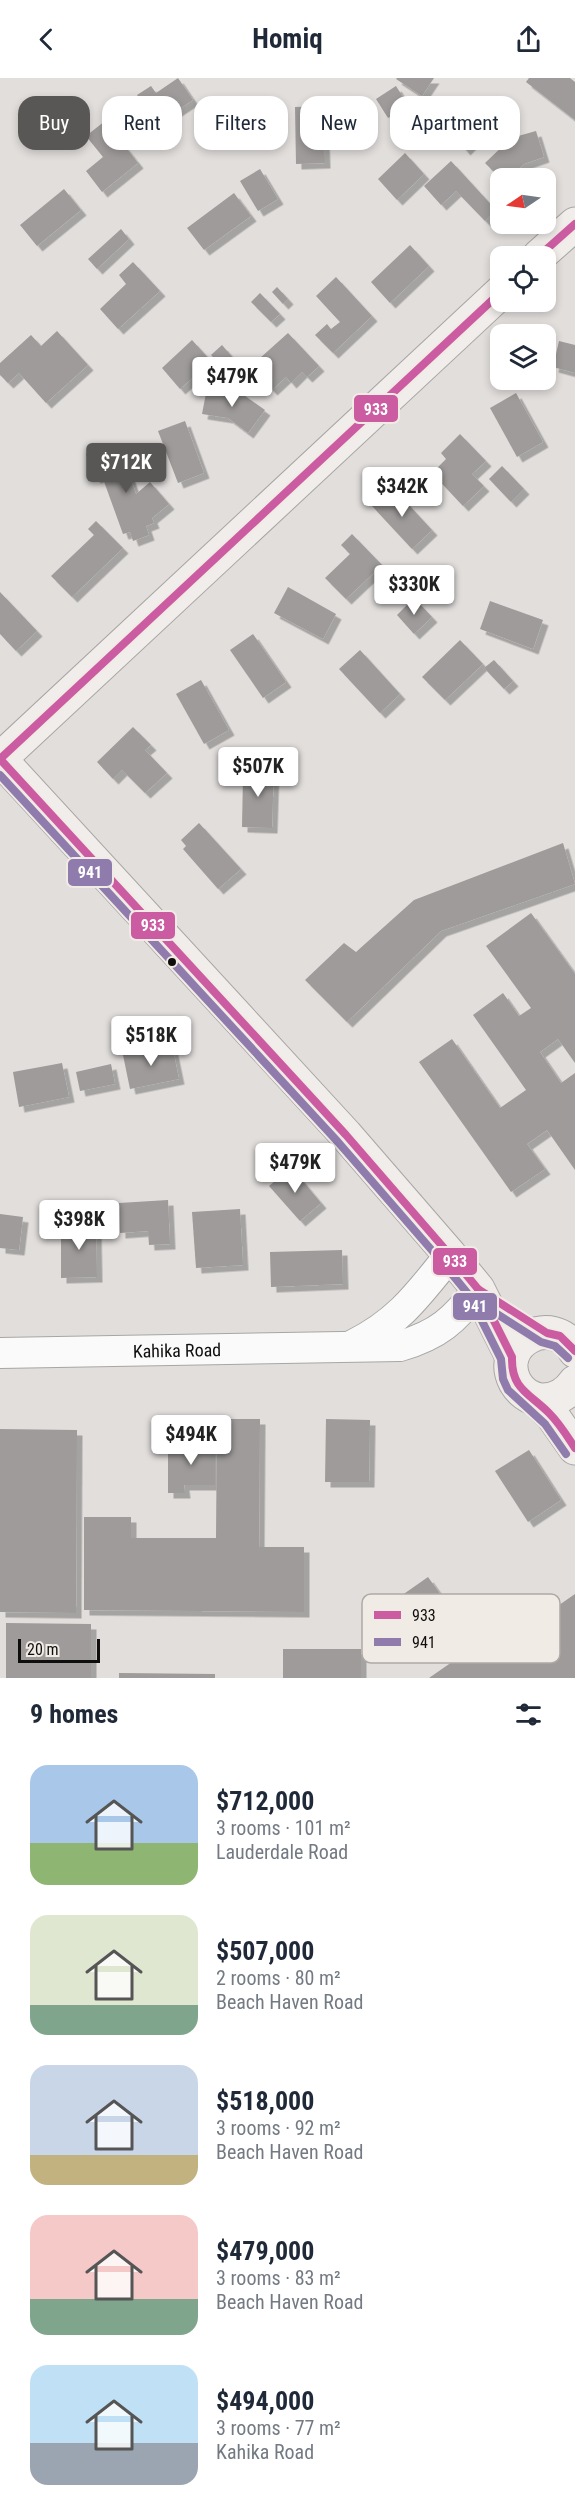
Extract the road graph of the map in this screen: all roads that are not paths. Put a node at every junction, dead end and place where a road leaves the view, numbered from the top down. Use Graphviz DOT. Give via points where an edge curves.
graph roads {
  1 [pos="575,224"];
  2 [pos="551,246"];
  3 [pos="490,302"];
  4 [pos="0,759"];
  5 [pos="450,1255"];
  6 [pos="478,1289"];
  7 [pos="562,1335"];
  8 [pos="353,1346"];
  9 [pos="0,1353"];
  10 [pos="512,1357"];
  11 [pos="575,1383"];
  12 [pos="535,1399"];
  13 [pos="575,1448"];
  1 -- 2 [label="main road"];
  3 -- 4 [label="main road"];
  4 -- 5 [label="main road" via="346,1135"];
  5 -- 6 [label="main road"];
  5 -- 8 [label="street, Kahika Road" via="407,1308"];
  6 -- 7 [label="main road"];
  6 -- 8 [label="street, Kahika Road" via="444,1327 424,1339 400,1346"];
  6 -- 10 [label="main road"];
  7 -- 10 [label="main road" via="535,1334 517,1346"];
  8 -- 9 [label="street, Kahika Road"];
  10 -- 12 [label="main road" via="518,1387"];
  11 -- 12 [label="main road" via="562,1396"];
  12 -- 13 [label="main road" via="552,1415"];
}
